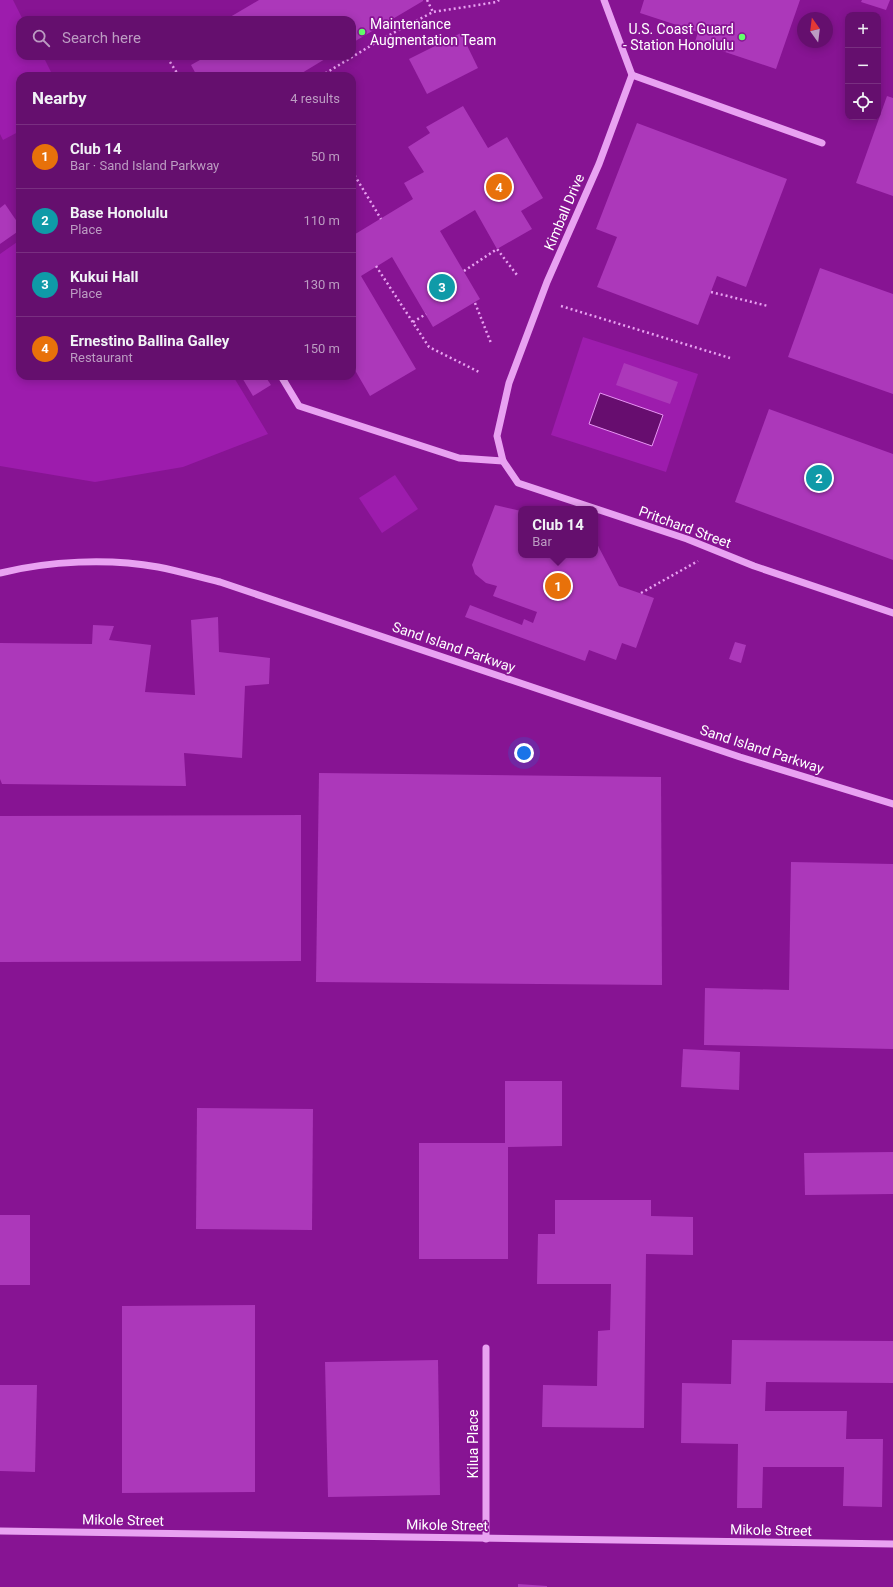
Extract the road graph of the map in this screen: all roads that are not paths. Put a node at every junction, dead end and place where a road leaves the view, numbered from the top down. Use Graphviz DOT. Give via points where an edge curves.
graph roads {
  1 [pos="604,0"];
  2 [pos="632,75"];
  3 [pos="822,143"];
  4 [pos="283,380"];
  5 [pos="497,436"];
  6 [pos="503,461"];
  7 [pos="587,506"];
  8 [pos="598,510"];
  9 [pos="0,573"];
  10 [pos="893,613"];
  11 [pos="893,804"];
  12 [pos="486,1348"];
  13 [pos="0,1531"];
  14 [pos="486,1539"];
  15 [pos="893,1544"];
  1 -- 2 [label="street"];
  2 -- 3 [label="street"];
  2 -- 5 [label="street, Kimball Drive" via="599,164 508,383"];
  4 -- 6 [label="street" via="299,406 459,458"];
  5 -- 6 [label="street, Pritchard Street"];
  6 -- 7 [label="street, Pritchard Street" via="518,483"];
  8 -- 10 [label="street, Pritchard Street"];
  9 -- 11 [label="street, Sand Island Parkway" via="27,566 92,561 157,567 220,582 740,757"];
  12 -- 14 [label="street, Kilua Place"];
  13 -- 14 [label="street, Mikole Street"];
  14 -- 15 [label="street, Mikole Street"];
}
